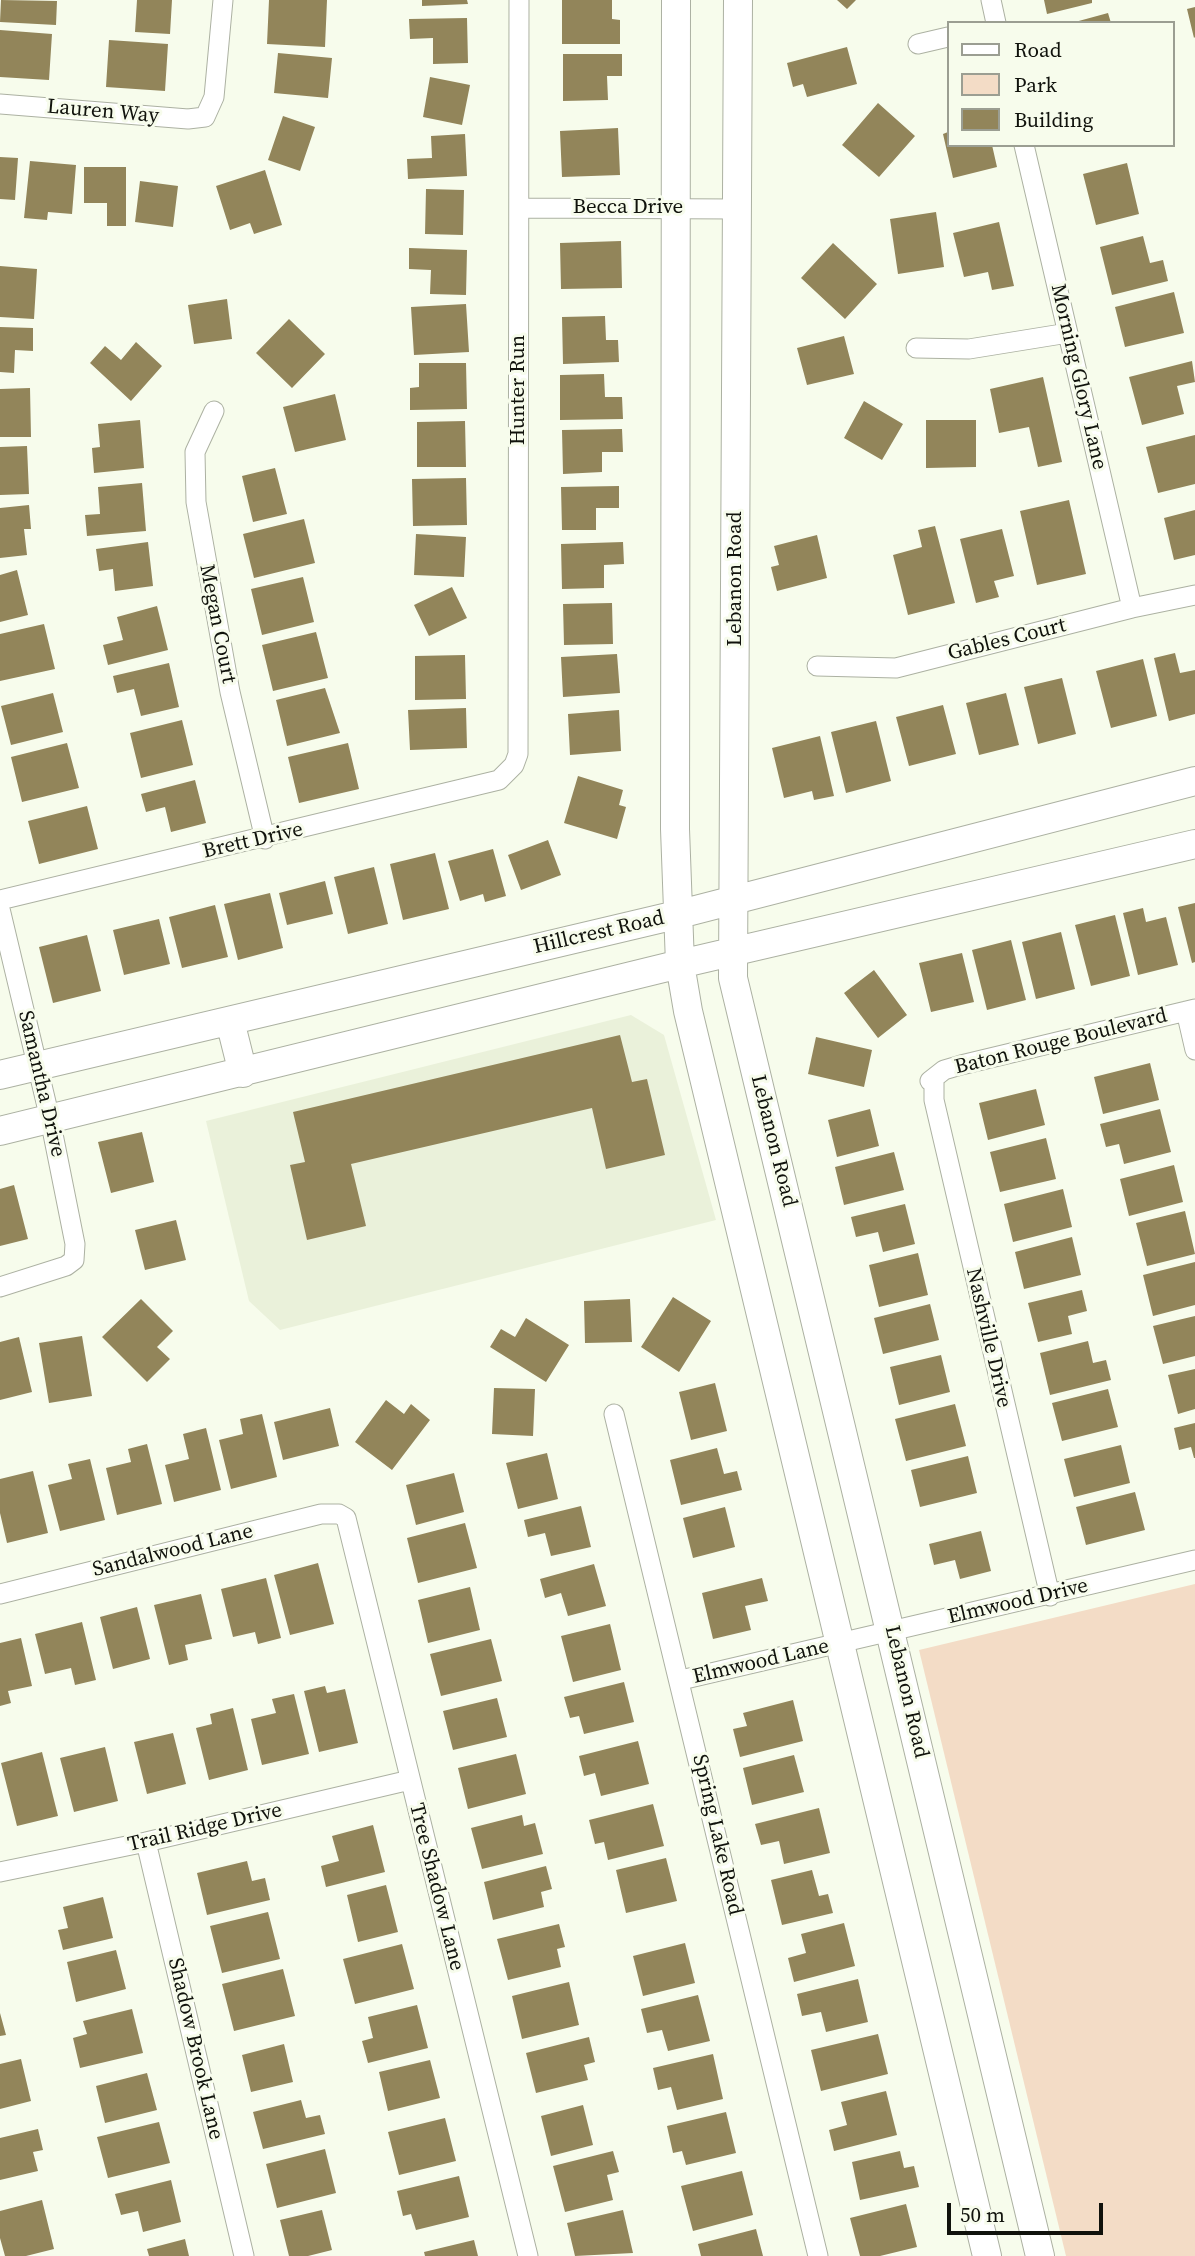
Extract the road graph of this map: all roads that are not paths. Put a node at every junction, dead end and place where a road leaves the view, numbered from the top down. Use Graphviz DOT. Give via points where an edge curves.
graph roads {
  1 [pos="223,0"];
  2 [pos="519,0"];
  3 [pos="676,0"];
  4 [pos="737,0"];
  5 [pos="991,0"];
  6 [pos="996,21"];
  7 [pos="946,37"];
  8 [pos="918,44"];
  9 [pos="0,104"];
  10 [pos="1024,147"];
  11 [pos="519,208"];
  12 [pos="675,209"];
  13 [pos="737,209"];
  14 [pos="1068,333"];
  15 [pos="916,348"];
  16 [pos="214,411"];
  17 [pos="1195,595"];
  18 [pos="1132,608"];
  19 [pos="817,666"];
  20 [pos="505,777"];
  21 [pos="1195,781"];
  22 [pos="265,839"];
  23 [pos="1195,844"];
  24 [pos="734,898"];
  25 [pos="0,900"];
  26 [pos="0,909"];
  27 [pos="676,915"];
  28 [pos="732,953"];
  29 [pos="680,964"];
  30 [pos="1191,1010"];
  31 [pos="230,1021"];
  32 [pos="1195,1050"];
  33 [pos="38,1066"];
  34 [pos="243,1073"];
  35 [pos="0,1075"];
  36 [pos="930,1081"];
  37 [pos="50,1119"];
  38 [pos="0,1131"];
  39 [pos="0,1287"];
  40 [pos="614,1414"];
  41 [pos="346,1518"];
  42 [pos="1195,1560"];
  43 [pos="0,1594"];
  44 [pos="1049,1596"];
  45 [pos="892,1632"];
  46 [pos="842,1643"];
  47 [pos="681,1680"];
  48 [pos="410,1780"];
  49 [pos="146,1842"];
  50 [pos="0,1872"];
  51 [pos="244,2256"];
  52 [pos="528,2256"];
  53 [pos="818,2256"];
  54 [pos="987,2256"];
  55 [pos="1040,2256"];
  1 -- 9 [label="street, Lauren Way" via="214,97 205,117"];
  2 -- 11 [label="street, Hunter Run"];
  3 -- 12 [label="main road"];
  4 -- 13 [label="main road, Lebanon Road"];
  5 -- 6 [label="street"];
  7 -- 8 [label="street"];
  10 -- 14 [label="street, Morning Glory Lane"];
  11 -- 12 [label="street, Becca Drive"];
  11 -- 20 [label="street, Hunter Run" via="518,754"];
  12 -- 13 [label="street, Becca Drive"];
  12 -- 27 [label="main road"];
  13 -- 24 [label="main road, Lebanon Road"];
  14 -- 15 [label="street" via="969,349"];
  14 -- 18 [label="street, Morning Glory Lane"];
  16 -- 22 [label="street, Megan Court" via="195,452 196,502 230,692"];
  17 -- 18 [label="street, Gables Court"];
  18 -- 19 [label="street, Gables Court" via="896,668"];
  20 -- 22 [label="street, Brett Drive"];
  21 -- 24 [label="main road, Hillcrest Road"];
  22 -- 25 [label="street, Brett Drive"];
  23 -- 28 [label="main road"];
  24 -- 27 [label="main road, Hillcrest Road"];
  24 -- 28 [label="main road, Lebanon Road"];
  26 -- 33 [label="street, Samantha Drive"];
  27 -- 29 [label="main road"];
  27 -- 31 [label="main road, Hillcrest Road"];
  28 -- 29 [label="main road"];
  28 -- 45 [label="main road, Lebanon Road" via="736,991"];
  29 -- 34 [label="main road"];
  29 -- 46 [label="main road"];
  30 -- 32 [label="street"];
  30 -- 36 [label="street, Baton Rouge Boulevard" via="961,1065"];
  31 -- 33 [label="main road, Hillcrest Road"];
  31 -- 34 [label="main road"];
  33 -- 35 [label="main road, Hillcrest Road"];
  33 -- 37 [label="street, Samantha Drive"];
  34 -- 37 [label="main road"];
  36 -- 44 [label="street, Nashville Drive"];
  37 -- 38 [label="main road"];
  37 -- 39 [label="street, Samantha Drive" via="75,1244 74,1261"];
  40 -- 47 [label="street, Spring Lake Road"];
  41 -- 43 [label="street, Sandalwood Lane" via="321,1514"];
  41 -- 48 [label="street, Tree Shadow Lane"];
  42 -- 44 [label="street, Elmwood Drive"];
  44 -- 45 [label="street, Elmwood Drive"];
  45 -- 46 [label="street, Elmwood Drive"];
  45 -- 55 [label="main road, Lebanon Road"];
  46 -- 47 [label="street, Elmwood Lane"];
  46 -- 54 [label="main road"];
  47 -- 53 [label="street, Spring Lake Road"];
  48 -- 49 [label="street, Trail Ridge Drive"];
  48 -- 52 [label="street, Tree Shadow Lane"];
  49 -- 50 [label="street, Trail Ridge Drive"];
  49 -- 51 [label="street, Shadow Brook Lane"];
}
